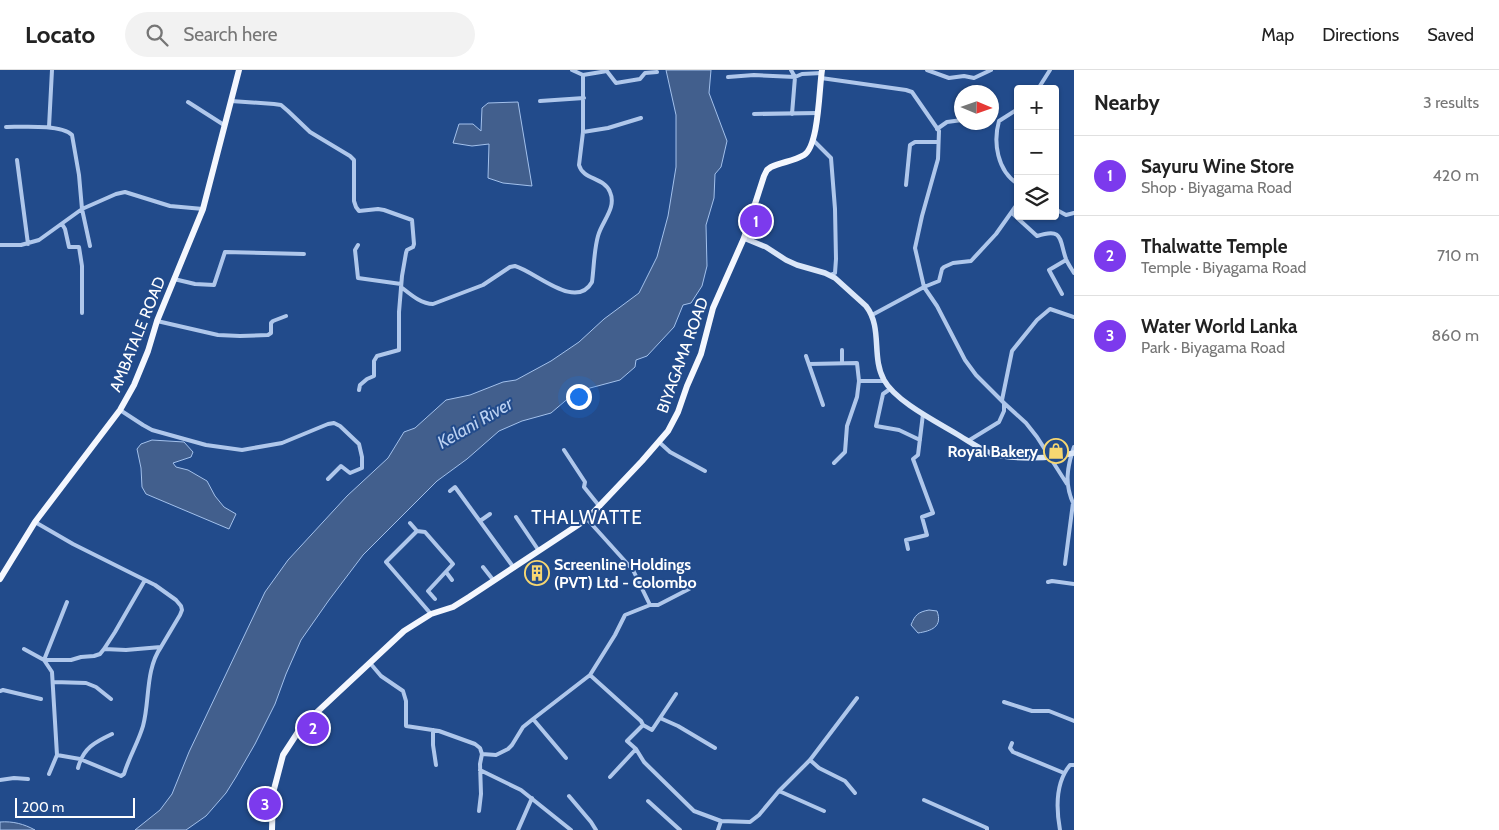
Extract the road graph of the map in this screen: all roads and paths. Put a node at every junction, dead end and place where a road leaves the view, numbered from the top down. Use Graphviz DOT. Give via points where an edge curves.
graph roads {
  1 [pos="52,70"];
  2 [pos="239,70"];
  3 [pos="572,70"];
  4 [pos="791,70"];
  5 [pos="927,70"];
  6 [pos="991,70"];
  7 [pos="1048,70"];
  8 [pos="607,71"];
  9 [pos="658,72"];
  10 [pos="822,74"];
  11 [pos="583,75"];
  12 [pos="795,76"];
  13 [pos="728,77"];
  14 [pos="1040,85"];
  15 [pos="584,98"];
  16 [pos="231,101"];
  17 [pos="540,101"];
  18 [pos="188,102"];
  19 [pos="1014,111"];
  20 [pos="818,113"];
  21 [pos="754,114"];
  22 [pos="792,114"];
  23 [pos="641,118"];
  24 [pos="954,121"];
  25 [pos="999,121"];
  26 [pos="224,125"];
  27 [pos="6,127"];
  28 [pos="49,128"];
  29 [pos="937,129"];
  30 [pos="996,130"];
  31 [pos="583,132"];
  32 [pos="813,140"];
  33 [pos="938,142"];
  34 [pos="17,160"];
  35 [pos="1014,181"];
  36 [pos="906,185"];
  37 [pos="82,209"];
  38 [pos="203,209"];
  39 [pos="1014,210"];
  40 [pos="1059,212"];
  41 [pos="1012,213"];
  42 [pos="1074,213"];
  43 [pos="62,224"];
  44 [pos="744,238"];
  45 [pos="28,244"];
  46 [pos="0,245"];
  47 [pos="358,245"];
  48 [pos="90,246"];
  49 [pos="304,254"];
  50 [pos="1066,260"];
  51 [pos="1074,273"];
  52 [pos="830,275"];
  53 [pos="174,280"];
  54 [pos="401,285"];
  55 [pos="924,287"];
  56 [pos="1062,294"];
  57 [pos="82,313"];
  58 [pos="872,315"];
  59 [pos="286,316"];
  60 [pos="1074,318"];
  61 [pos="157,320"];
  62 [pos="842,350"];
  63 [pos="806,356"];
  64 [pos="842,363"];
  65 [pos="809,364"];
  66 [pos="859,381"];
  67 [pos="884,381"];
  68 [pos="890,389"];
  69 [pos="359,390"];
  70 [pos="1003,402"];
  71 [pos="823,405"];
  72 [pos="120,410"];
  73 [pos="923,414"];
  74 [pos="920,440"];
  75 [pos="968,441"];
  76 [pos="659,442"];
  77 [pos="1074,447"];
  78 [pos="564,450"];
  79 [pos="1073,453"];
  80 [pos="1050,457"];
  81 [pos="834,463"];
  82 [pos="705,471"];
  83 [pos="328,479"];
  84 [pos="1067,484"];
  85 [pos="450,491"];
  86 [pos="1073,504"];
  87 [pos="600,507"];
  88 [pos="490,514"];
  89 [pos="516,517"];
  90 [pos="587,519"];
  91 [pos="480,521"];
  92 [pos="35,522"];
  93 [pos="410,523"];
  94 [pos="417,531"];
  95 [pos="908,549"];
  96 [pos="539,551"];
  97 [pos="1065,564"];
  98 [pos="482,567"];
  99 [pos="514,568"];
  100 [pos="446,572"];
  101 [pos="0,579"];
  102 [pos="145,580"];
  103 [pos="452,580"];
  104 [pos="494,581"];
  105 [pos="1048,582"];
  106 [pos="1074,584"];
  107 [pos="690,589"];
  108 [pos="435,599"];
  109 [pos="67,602"];
  110 [pos="650,606"];
  111 [pos="431,614"];
  112 [pos="161,647"];
  113 [pos="24,649"];
  114 [pos="104,649"];
  115 [pos="44,660"];
  116 [pos="370,663"];
  117 [pos="590,675"];
  118 [pos="54,682"];
  119 [pos="0,691"];
  120 [pos="676,694"];
  121 [pos="857,698"];
  122 [pos="40,699"];
  123 [pos="111,700"];
  124 [pos="1004,702"];
  125 [pos="660,718"];
  126 [pos="533,719"];
  127 [pos="1074,721"];
  128 [pos="642,725"];
  129 [pos="433,730"];
  130 [pos="112,734"];
  131 [pos="1012,743"];
  132 [pos="715,748"];
  133 [pos="636,749"];
  134 [pos="482,754"];
  135 [pos="57,755"];
  136 [pos="566,758"];
  137 [pos="80,759"];
  138 [pos="810,760"];
  139 [pos="1074,765"];
  140 [pos="436,766"];
  141 [pos="78,768"];
  142 [pos="480,770"];
  143 [pos="1064,773"];
  144 [pos="49,774"];
  145 [pos="610,778"];
  146 [pos="28,779"];
  147 [pos="0,780"];
  148 [pos="779,791"];
  149 [pos="855,793"];
  150 [pos="569,796"];
  151 [pos="532,798"];
  152 [pos="648,800"];
  153 [pos="924,800"];
  154 [pos="479,811"];
  155 [pos="824,811"];
  156 [pos="721,822"];
  157 [pos="272,830"];
  158 [pos="518,830"];
  159 [pos="571,830"];
  160 [pos="596,830"];
  161 [pos="679,830"];
  162 [pos="718,830"];
  163 [pos="987,830"];
  164 [pos="1060,830"];
  1 -- 28 [label="street"];
  2 -- 16 [label="main road, AMBATALE ROAD"];
  3 -- 11 [label="street"];
  4 -- 12 [label="street"];
  5 -- 6 [label="street" via="949,78 974,78"];
  7 -- 14 [label="street"];
  8 -- 9 [label="street" via="616,83 640,79 645,72"];
  8 -- 11 [label="street"];
  10 -- 12 [label="street"];
  10 -- 20 [label="main road"];
  10 -- 29 [label="street" via="912,92"];
  11 -- 15 [label="street"];
  12 -- 13 [label="street"];
  12 -- 22 [label="street"];
  15 -- 17 [label="street"];
  15 -- 31 [label="street"];
  16 -- 26 [label="main road, AMBATALE ROAD"];
  16 -- 54 [label="street" via="281,106 310,132 354,160 354,200 359,211 384,210 412,220 414,244 406,253"];
  18 -- 26 [label="street"];
  19 -- 25 [label="street"];
  20 -- 22 [label="street"];
  20 -- 32 [label="main road"];
  21 -- 22 [label="street"];
  23 -- 31 [label="street"];
  24 -- 29 [label="street"];
  26 -- 38 [label="main road, AMBATALE ROAD"];
  27 -- 28 [label="street"];
  28 -- 37 [label="street" via="68,132 73,139"];
  29 -- 33 [label="street"];
  30 -- 35 [label="street" via="998,157"];
  31 -- 54 [label="street" via="580,170 606,186 612,202 598,237 589,288 583,292 567,292 515,266 510,266 483,285 433,304 422,302"];
  32 -- 44 [label="main road, BIYAGAMA ROAD" via="804,155 767,170"];
  32 -- 52 [label="street" via="831,158 836,260 835,272"];
  33 -- 36 [label="street" via="910,145"];
  33 -- 55 [label="street" via="938,159 916,248"];
  34 -- 45 [label="street"];
  37 -- 38 [label="street" via="125,192 170,206"];
  37 -- 43 [label="street"];
  37 -- 48 [label="street"];
  38 -- 53 [label="main road, AMBATALE ROAD"];
  39 -- 41 [label="street"];
  40 -- 42 [label="street" via="1066,216"];
  41 -- 50 [label="street" via="1037,236 1047,232 1060,237"];
  41 -- 55 [label="street" via="971,261 944,266 939,281"];
  43 -- 45 [label="street"];
  43 -- 57 [label="street" via="66,228 69,247 80,247"];
  44 -- 52 [label="street" via="766,246 797,265"];
  44 -- 76 [label="main road, BIYAGAMA ROAD" via="717,296 701,354 678,412"];
  45 -- 46 [label="street"];
  47 -- 54 [label="street" via="355,250 358,278"];
  49 -- 53 [label="street" via="225,252 214,285"];
  50 -- 51 [label="street"];
  50 -- 56 [label="street" via="1049,270"];
  52 -- 58 [label="street"];
  53 -- 61 [label="main road, AMBATALE ROAD"];
  54 -- 69 [label="street" via="399,350 377,356 374,376 360,384"];
  55 -- 58 [label="street"];
  55 -- 70 [label="street" via="965,360"];
  58 -- 67 [label="street" via="878,363"];
  59 -- 61 [label="street" via="271,323 271,333 240,336 207,333"];
  60 -- 70 [label="street" via="1050,309 1037,320 1012,351"];
  61 -- 72 [label="main road, AMBATALE ROAD" via="140,374"];
  62 -- 64 [label="street"];
  63 -- 65 [label="street"];
  64 -- 65 [label="street"];
  64 -- 66 [label="street" via="858,363"];
  65 -- 71 [label="street"];
  66 -- 67 [label="street"];
  66 -- 81 [label="street" via="847,426 845,452"];
  67 -- 68 [label="street"];
  68 -- 73 [label="street"];
  68 -- 74 [label="street" via="883,394 876,426 899,430"];
  70 -- 75 [label="street" via="1004,411 999,422"];
  70 -- 80 [label="street" via="1026,423"];
  72 -- 83 [label="street" via="152,430 206,445 242,450 282,442 334,423 359,444 362,468 350,473 341,466"];
  72 -- 92 [label="main road, AMBATALE ROAD"];
  73 -- 74 [label="street"];
  73 -- 75 [label="street"];
  74 -- 95 [label="street" via="918,455 913,459 933,513 922,517 927,535 906,540"];
  75 -- 80 [label="street" via="992,453"];
  76 -- 82 [label="street" via="670,452"];
  76 -- 87 [label="main road, BIYAGAMA ROAD"];
  77 -- 79 [label="street"];
  78 -- 87 [label="street" via="585,482 584,487"];
  79 -- 80 [label="street"];
  79 -- 84 [label="street"];
  80 -- 84 [label="street"];
  84 -- 86 [label="street"];
  85 -- 91 [label="street" via="455,487"];
  86 -- 97 [label="street"];
  87 -- 90 [label="main road, BIYAGAMA ROAD"];
  88 -- 91 [label="street"];
  89 -- 96 [label="street"];
  90 -- 96 [label="main road, BIYAGAMA ROAD"];
  90 -- 110 [label="street" via="633,570"];
  91 -- 99 [label="street"];
  92 -- 101 [label="main road, AMBATALE ROAD"];
  92 -- 102 [label="street"];
  93 -- 94 [label="street"];
  94 -- 100 [label="street" via="425,532 453,564"];
  94 -- 111 [label="street" via="386,562"];
  96 -- 99 [label="main road, BIYAGAMA ROAD"];
  98 -- 104 [label="street"];
  99 -- 104 [label="main road, BIYAGAMA ROAD"];
  100 -- 103 [label="street"];
  100 -- 108 [label="street" via="428,591"];
  102 -- 112 [label="street" via="168,594 182,610"];
  102 -- 114 [label="street"];
  104 -- 111 [label="main road, BIYAGAMA ROAD" via="453,606"];
  105 -- 106 [label="street"];
  107 -- 110 [label="street"];
  109 -- 115 [label="street"];
  110 -- 117 [label="street" via="625,615"];
  111 -- 116 [label="main road, BIYAGAMA ROAD" via="404,631"];
  112 -- 114 [label="street"];
  112 -- 137 [label="street" via="154,659 144,724 124,774 121,776"];
  113 -- 115 [label="street"];
  114 -- 115 [label="street" via="94,656"];
  115 -- 118 [label="street"];
  116 -- 129 [label="street" via="381,676 403,691 406,726"];
  116 -- 157 [label="main road, BIYAGAMA ROAD" via="298,732 283,755 273,792"];
  117 -- 126 [label="street"];
  117 -- 128 [label="street"];
  118 -- 123 [label="street" via="86,683"];
  118 -- 135 [label="street"];
  119 -- 122 [label="street"];
  120 -- 125 [label="street"];
  121 -- 138 [label="street"];
  124 -- 127 [label="street"];
  125 -- 128 [label="street" via="652,730"];
  125 -- 132 [label="street"];
  126 -- 134 [label="street" via="523,727 508,749 493,755"];
  126 -- 136 [label="street"];
  128 -- 133 [label="street" via="627,741"];
  129 -- 134 [label="street" via="475,744"];
  129 -- 140 [label="street"];
  130 -- 137 [label="street" via="92,744"];
  131 -- 143 [label="street" via="1010,748 1013,752"];
  133 -- 145 [label="street"];
  133 -- 156 [label="street" via="644,762 694,812"];
  134 -- 142 [label="street"];
  135 -- 137 [label="street"];
  135 -- 144 [label="street"];
  137 -- 141 [label="street"];
  138 -- 148 [label="street"];
  138 -- 149 [label="street" via="845,782"];
  139 -- 143 [label="street"];
  142 -- 151 [label="street"];
  142 -- 154 [label="street"];
  143 -- 164 [label="street" via="1057,803"];
  146 -- 147 [label="street"];
  148 -- 155 [label="street"];
  148 -- 156 [label="street" via="750,822"];
  150 -- 160 [label="street"];
  151 -- 158 [label="street"];
  151 -- 159 [label="street"];
  152 -- 161 [label="street"];
  153 -- 163 [label="street"];
  156 -- 162 [label="street"];
}
